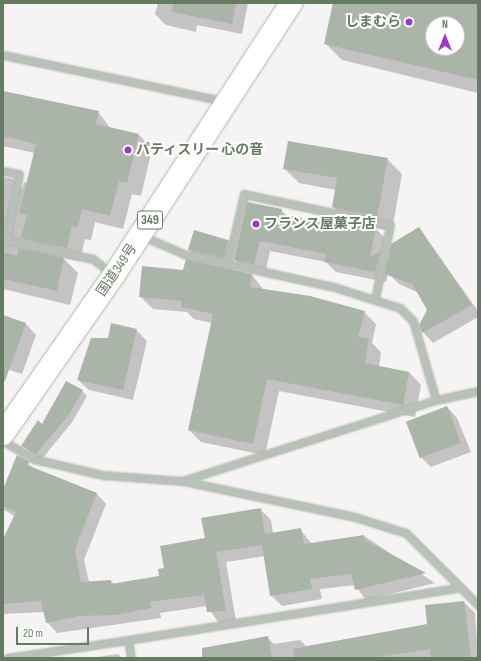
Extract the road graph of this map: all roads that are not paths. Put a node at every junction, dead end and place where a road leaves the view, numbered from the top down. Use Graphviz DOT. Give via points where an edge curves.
graph roads {
  1 [pos="291,3"];
  2 [pos="3,55"];
  3 [pos="225,101"];
  4 [pos="3,171"];
  5 [pos="140,235"];
  6 [pos="228,262"];
  7 [pos="114,275"];
  8 [pos="375,299"];
  9 [pos="478,391"];
  10 [pos="436,400"];
  11 [pos="3,434"];
  12 [pos="3,441"];
  13 [pos="183,481"];
  14 [pos="458,588"];
  15 [pos="478,604"];
  16 [pos="128,640"];
  17 [pos="7,658"];
  18 [pos="131,658"];
  1 -- 3 [label="highway, 国道349号 / 349"];
  2 -- 3 [label="street"];
  3 -- 5 [label="highway, 国道349号 / 349"];
  4 -- 7 [label="street" via="19,174 6,240 93,259"];
  5 -- 6 [label="street" via="184,254"];
  5 -- 7 [label="highway, 国道349号 / 349"];
  6 -- 8 [label="street"];
  6 -- 8 [label="street" via="244,194 390,225"];
  7 -- 11 [label="highway, 国道349号 / 349"];
  8 -- 10 [label="street" via="400,308 413,321"];
  9 -- 10 [label="street"];
  10 -- 13 [label="street"];
  12 -- 13 [label="street" via="34,459 103,475"];
  13 -- 14 [label="street" via="355,517 406,532 426,550"];
  14 -- 15 [label="street"];
  14 -- 16 [label="street"];
  16 -- 17 [label="street"];
  16 -- 18 [label="street"];
}
